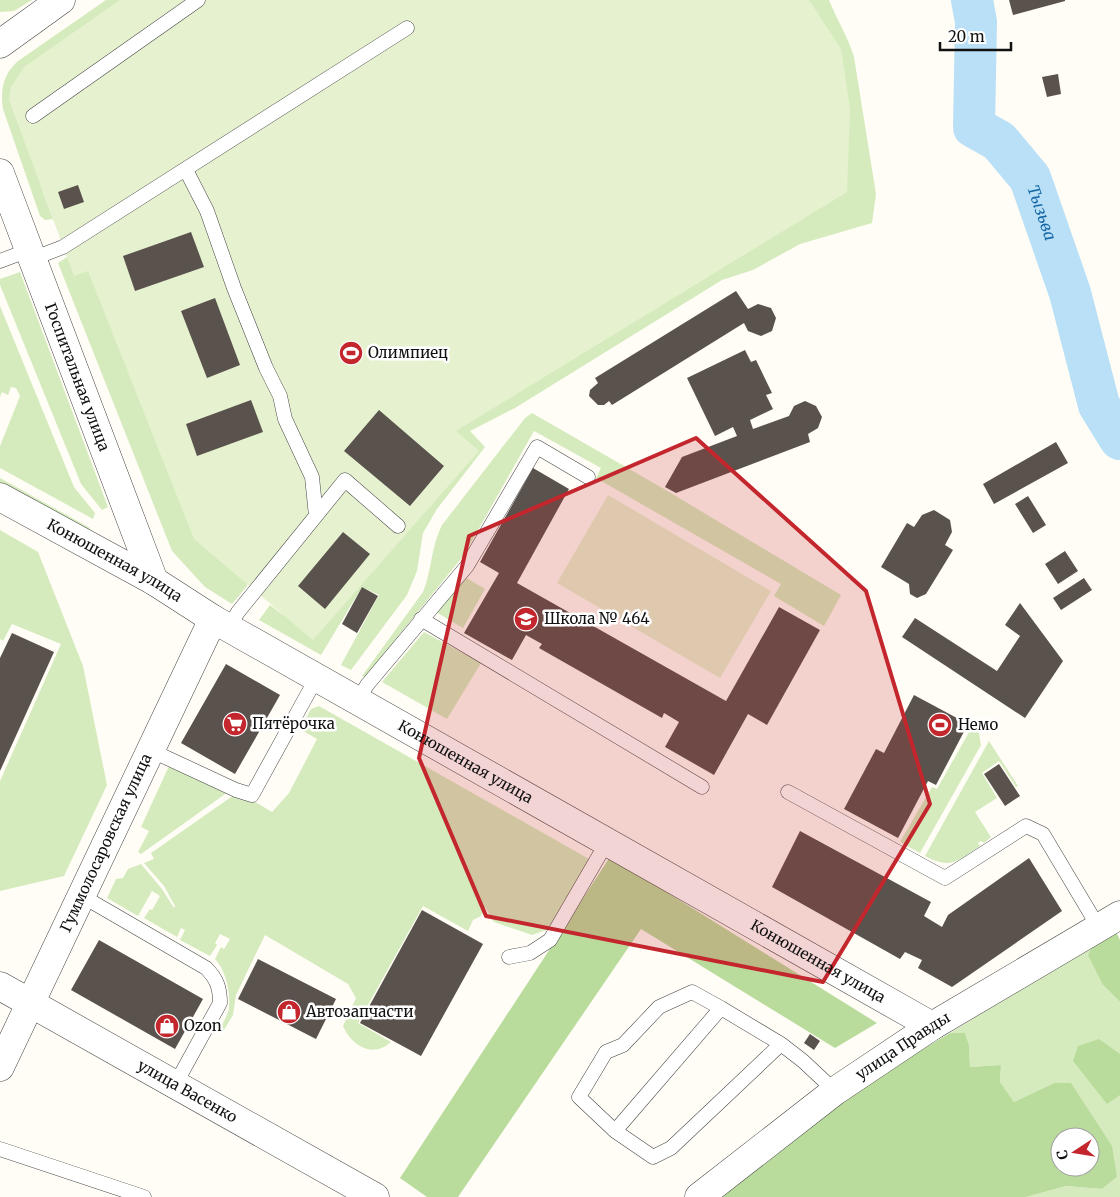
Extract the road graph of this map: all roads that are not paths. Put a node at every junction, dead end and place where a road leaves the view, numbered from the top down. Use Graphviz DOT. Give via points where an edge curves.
graph roads {
  1 [pos="61,0"];
  2 [pos="198,0"];
  3 [pos="408,28"];
  4 [pos="0,44"];
  5 [pos="33,116"];
  6 [pos="186,170"];
  7 [pos="0,173"];
  8 [pos="30,254"];
  9 [pos="0,261"];
  10 [pos="588,477"];
  11 [pos="0,497"];
  12 [pos="316,516"];
  13 [pos="398,526"];
  14 [pos="154,581"];
  15 [pos="421,619"];
  16 [pos="221,623"];
  17 [pos="317,677"];
  18 [pos="358,700"];
  19 [pos="150,750"];
  20 [pos="702,787"];
  21 [pos="788,792"];
  22 [pos="607,842"];
  23 [pos="82,896"];
  24 [pos="1109,921"];
  25 [pos="509,957"];
  26 [pos="0,986"];
  27 [pos="31,1004"];
  28 [pos="721,1008"];
  29 [pos="932,1026"];
  30 [pos="781,1044"];
  31 [pos="0,1067"];
  32 [pos="175,1084"];
  33 [pos="835,1091"];
  34 [pos="615,1131"];
  35 [pos="0,1149"];
  36 [pos="144,1197"];
  37 [pos="375,1197"];
  38 [pos="699,1197"];
  1 -- 4 [label="street"];
  2 -- 5 [label="lane"];
  3 -- 6 [label="lane"];
  6 -- 8 [label="lane" via="63,246"];
  6 -- 12 [label="lane" via="207,211 234,288 280,396 285,419 312,477"];
  7 -- 8 [label="street, Госпитальная улица"];
  8 -- 9 [label="lane"];
  8 -- 14 [label="street, Госпитальная улица"];
  10 -- 15 [label="lane" via="537,447 467,566"];
  11 -- 14 [label="street, Конюшенная улица"];
  12 -- 13 [label="lane" via="345,480"];
  12 -- 16 [label="lane" via="238,612"];
  14 -- 16 [label="street, Конюшенная улица"];
  15 -- 18 [label="lane"];
  15 -- 20 [label="lane"];
  16 -- 17 [label="street, Конюшенная улица"];
  16 -- 19 [label="street, Гуммолосаровская улица"];
  17 -- 18 [label="street, Конюшенная улица"];
  17 -- 19 [label="lane" via="252,795"];
  18 -- 22 [label="street, Конюшенная улица"];
  19 -- 23 [label="street, Гуммолосаровская улица"];
  21 -- 24 [label="lane" via="945,878 1026,826 1043,834"];
  22 -- 25 [label="lane" via="550,940 530,953"];
  22 -- 29 [label="street, Конюшенная улица"];
  23 -- 27 [label="street, Гуммолосаровская улица"];
  23 -- 32 [label="lane" via="206,968 217,981 220,1003"];
  24 -- 29 [label="street, улица Правды"];
  26 -- 27 [label="street, улица Васенко"];
  27 -- 31 [label="street, Гуммолосаровская улица"];
  27 -- 32 [label="street, улица Васенко"];
  28 -- 30 [label="lane"];
  28 -- 34 [label="lane"];
  28 -- 34 [label="lane" via="692,992 659,1007 623,1045 606,1052 578,1097"];
  29 -- 33 [label="street, улица Правды"];
  30 -- 33 [label="lane"];
  30 -- 34 [label="lane" via="671,1148 653,1157"];
  32 -- 37 [label="street, улица Васенко"];
  33 -- 38 [label="street, улица Правды"];
  35 -- 36 [label="lane"];
}
